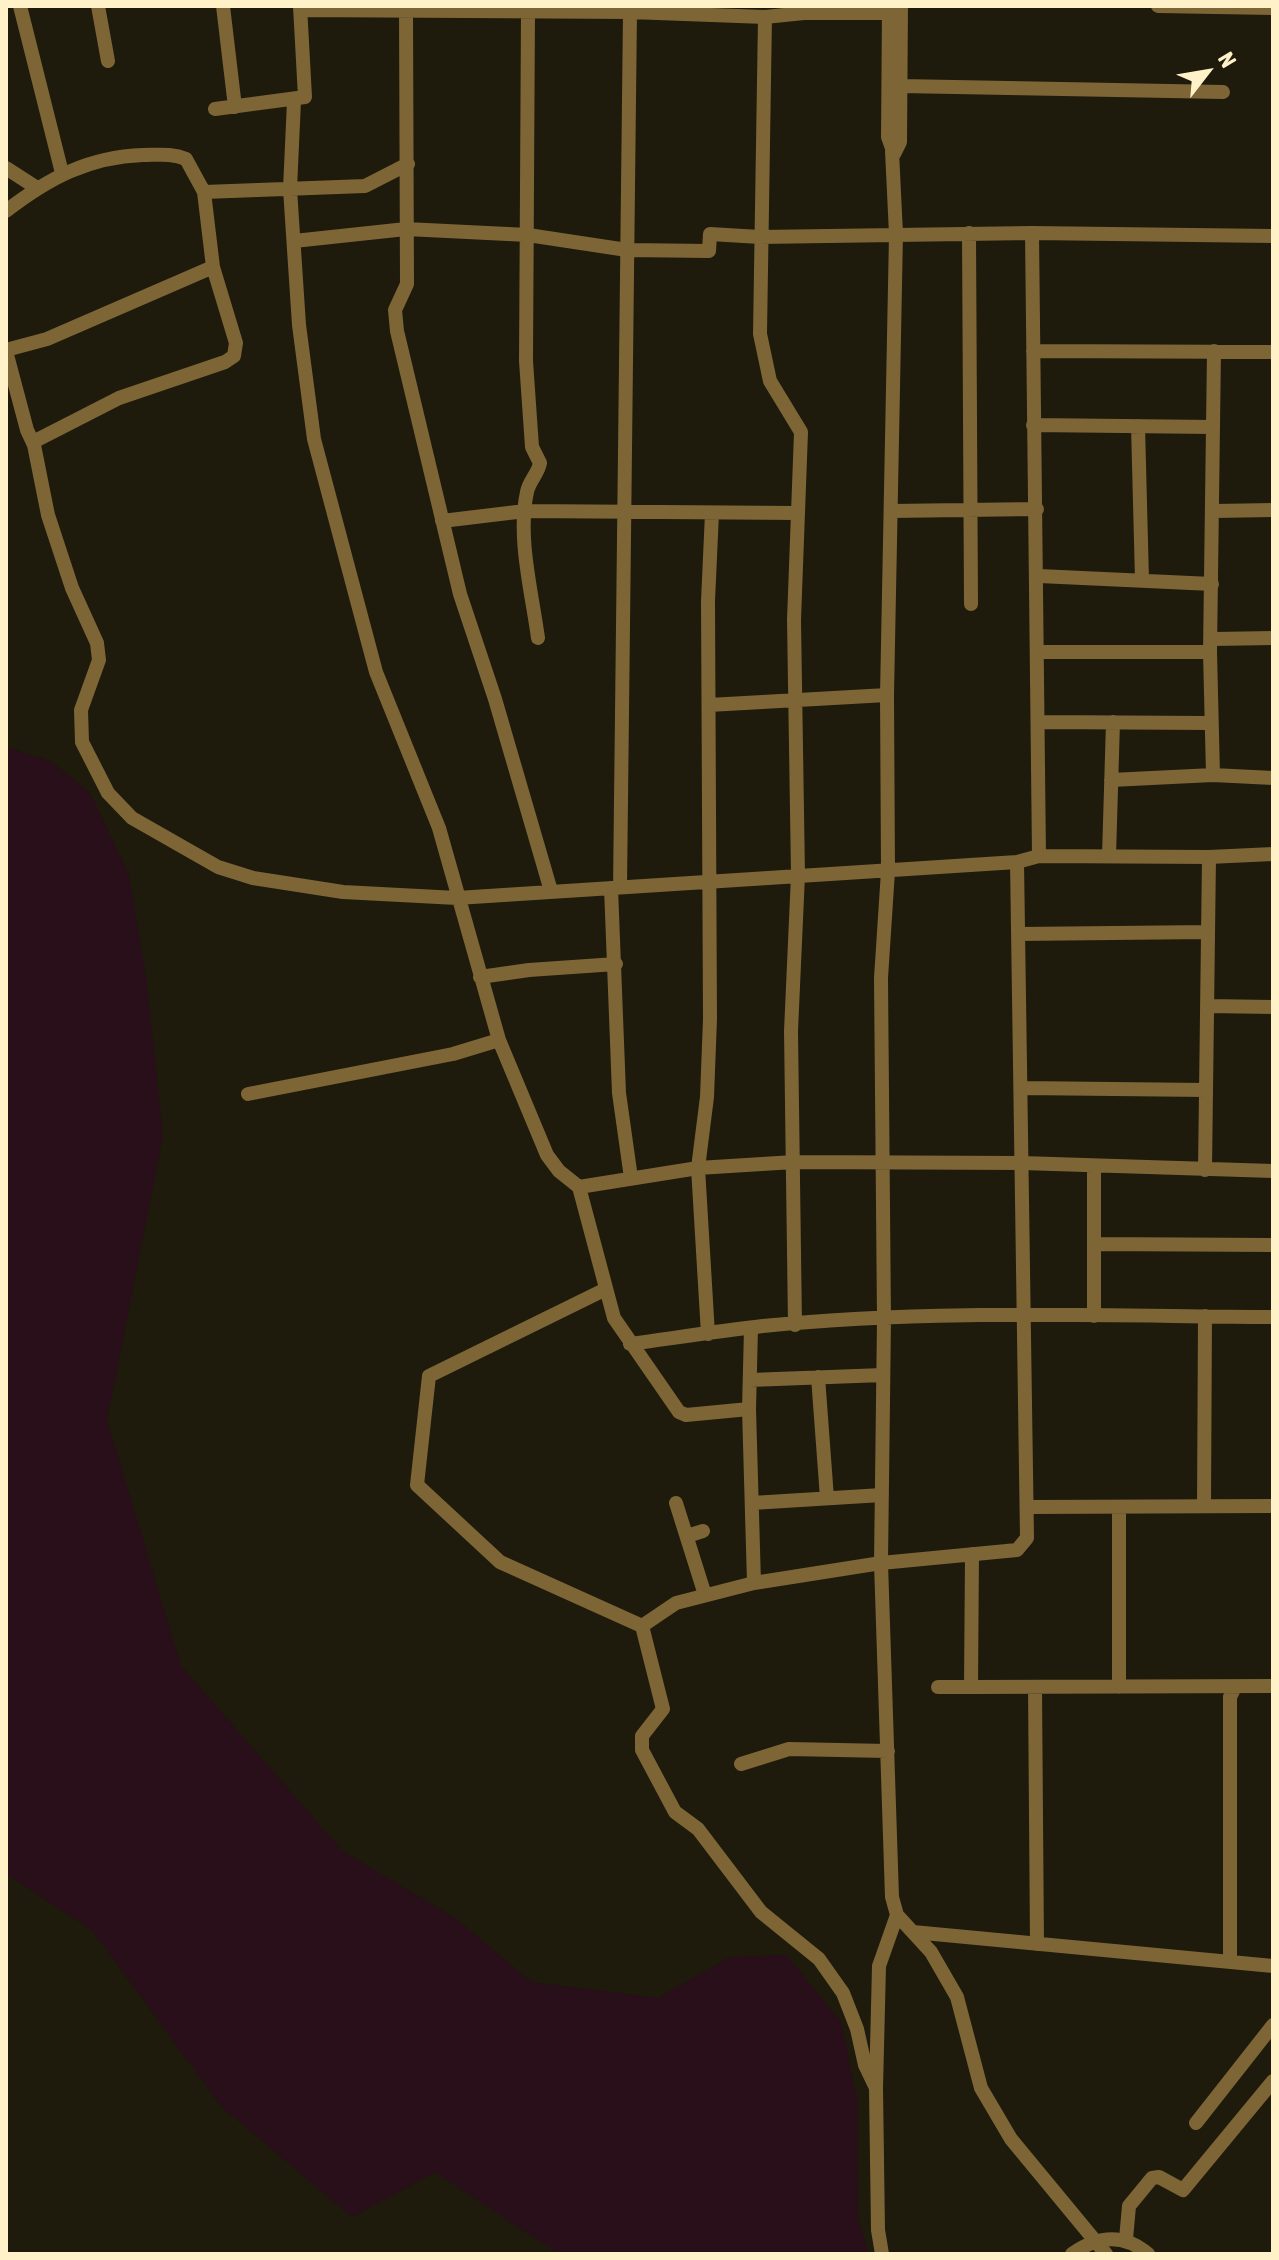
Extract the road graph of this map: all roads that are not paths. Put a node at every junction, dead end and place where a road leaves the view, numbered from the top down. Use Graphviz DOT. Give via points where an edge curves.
graph roads {
  1 [pos="20,6"];
  2 [pos="98,6"];
  3 [pos="223,6"];
  4 [pos="1158,6"];
  5 [pos="1177,6"];
  6 [pos="1248,7"];
  7 [pos="300,8"];
  8 [pos="893,8"];
  9 [pos="1273,8"];
  10 [pos="397,9"];
  11 [pos="591,9"];
  12 [pos="804,9"];
  13 [pos="528,11"];
  14 [pos="630,12"];
  15 [pos="765,17"];
  16 [pos="108,61"];
  17 [pos="901,86"];
  18 [pos="1223,92"];
  19 [pos="294,101"];
  20 [pos="235,107"];
  21 [pos="215,109"];
  22 [pos="892,151"];
  23 [pos="408,164"];
  24 [pos="6,168"];
  25 [pos="62,173"];
  26 [pos="37,188"];
  27 [pos="290,189"];
  28 [pos="204,192"];
  29 [pos="6,211"];
  30 [pos="406,229"];
  31 [pos="969,233"];
  32 [pos="1032,233"];
  33 [pos="896,234"];
  34 [pos="528,235"];
  35 [pos="1273,236"];
  36 [pos="760,237"];
  37 [pos="294,241"];
  38 [pos="627,250"];
  39 [pos="213,267"];
  40 [pos="6,351"];
  41 [pos="1033,351"];
  42 [pos="1214,351"];
  43 [pos="1273,352"];
  44 [pos="1033,425"];
  45 [pos="1138,426"];
  46 [pos="1213,427"];
  47 [pos="33,442"];
  48 [pos="1037,509"];
  49 [pos="969,510"];
  50 [pos="1273,510"];
  51 [pos="525,511"];
  52 [pos="891,511"];
  53 [pos="1214,511"];
  54 [pos="712,513"];
  55 [pos="797,513"];
  56 [pos="624,514"];
  57 [pos="442,521"];
  58 [pos="1039,576"];
  59 [pos="1142,580"];
  60 [pos="1212,584"];
  61 [pos="971,604"];
  62 [pos="538,638"];
  63 [pos="1273,638"];
  64 [pos="1212,646"];
  65 [pos="1039,652"];
  66 [pos="887,695"];
  67 [pos="795,700"];
  68 [pos="709,705"];
  69 [pos="1039,722"];
  70 [pos="1113,722"];
  71 [pos="1210,723"];
  72 [pos="1213,775"];
  73 [pos="1273,778"];
  74 [pos="1111,780"];
  75 [pos="1273,854"];
  76 [pos="1039,856"];
  77 [pos="1109,856"];
  78 [pos="1209,857"];
  79 [pos="1017,862"];
  80 [pos="888,871"];
  81 [pos="798,875"];
  82 [pos="710,881"];
  83 [pos="616,887"];
  84 [pos="551,891"];
  85 [pos="457,898"];
  86 [pos="1208,932"];
  87 [pos="1018,934"];
  88 [pos="616,964"];
  89 [pos="480,977"];
  90 [pos="1207,1006"];
  91 [pos="1273,1007"];
  92 [pos="499,1040"];
  93 [pos="1021,1088"];
  94 [pos="1206,1090"];
  95 [pos="248,1094"];
  96 [pos="794,1162"];
  97 [pos="1022,1163"];
  98 [pos="881,1164"];
  99 [pos="1094,1167"];
  100 [pos="698,1168"];
  101 [pos="1205,1170"];
  102 [pos="1273,1171"];
  103 [pos="631,1178"];
  104 [pos="579,1187"];
  105 [pos="1094,1244"];
  106 [pos="1273,1245"];
  107 [pos="606,1289"];
  108 [pos="1025,1315"];
  109 [pos="1094,1316"];
  110 [pos="1205,1316"];
  111 [pos="1273,1317"];
  112 [pos="884,1320"];
  113 [pos="795,1325"];
  114 [pos="751,1328"];
  115 [pos="708,1334"];
  116 [pos="630,1344"];
  117 [pos="883,1375"];
  118 [pos="818,1377"];
  119 [pos="750,1380"];
  120 [pos="749,1409"];
  121 [pos="882,1495"];
  122 [pos="827,1498"];
  123 [pos="676,1503"];
  124 [pos="752,1503"];
  125 [pos="1204,1506"];
  126 [pos="1273,1506"];
  127 [pos="1028,1507"];
  128 [pos="1119,1507"];
  129 [pos="703,1531"];
  130 [pos="687,1536"];
  131 [pos="972,1554"];
  132 [pos="881,1563"];
  133 [pos="754,1583"];
  134 [pos="705,1595"];
  135 [pos="642,1626"];
  136 [pos="1273,1686"];
  137 [pos="938,1687"];
  138 [pos="971,1687"];
  139 [pos="1035,1687"];
  140 [pos="1119,1687"];
  141 [pos="1235,1687"];
  142 [pos="888,1751"];
  143 [pos="741,1764"];
  144 [pos="897,1915"];
  145 [pos="913,1932"];
  146 [pos="1037,1944"];
  147 [pos="1230,1962"];
  148 [pos="1273,1966"];
  149 [pos="1273,2025"];
  150 [pos="1273,2081"];
  151 [pos="876,2088"];
  152 [pos="1196,2123"];
  153 [pos="1126,2239"];
  154 [pos="1101,2248"];
  155 [pos="882,2254"];
  156 [pos="1072,2254"];
  157 [pos="1148,2254"];
  1 -- 25 [label="street"];
  2 -- 16 [label="street"];
  3 -- 20 [label="street"];
  4 -- 5 [label="street"];
  5 -- 6 [label="street"];
  6 -- 9 [label="street"];
  7 -- 10 [label="street"];
  7 -- 19 [label="street" via="305,93"];
  8 -- 12 [label="street"];
  8 -- 17 [label="street"];
  8 -- 22 [label="street" via="888,137"];
  10 -- 13 [label="street"];
  10 -- 23 [label="street"];
  11 -- 13 [label="street"];
  11 -- 14 [label="street"];
  12 -- 15 [label="street"];
  13 -- 34 [label="street"];
  14 -- 15 [label="street"];
  14 -- 38 [label="street"];
  15 -- 36 [label="street"];
  17 -- 18 [label="street"];
  17 -- 22 [label="street" via="900,142"];
  19 -- 20 [label="street"];
  19 -- 27 [label="street"];
  20 -- 21 [label="street"];
  22 -- 33 [label="street"];
  23 -- 27 [label="street" via="365,186"];
  23 -- 30 [label="street"];
  24 -- 26 [label="street"];
  25 -- 26 [label="street"];
  25 -- 28 [label="street" via="118,156 175,155 191,164"];
  26 -- 29 [label="street"];
  27 -- 28 [label="street"];
  27 -- 37 [label="street"];
  28 -- 39 [label="street"];
  30 -- 34 [label="street"];
  30 -- 37 [label="street"];
  30 -- 57 [label="street" via="407,284 395,319"];
  31 -- 32 [label="street"];
  31 -- 33 [label="street"];
  31 -- 49 [label="street"];
  32 -- 35 [label="street"];
  32 -- 41 [label="street"];
  33 -- 36 [label="street"];
  33 -- 52 [label="street"];
  34 -- 38 [label="street"];
  34 -- 51 [label="street" via="527,404 532,447 540,463 527,488"];
  36 -- 38 [label="street" via="710,234 709,251"];
  36 -- 55 [label="street" via="763,355 775,393 801,432"];
  37 -- 85 [label="street" via="314,439 347,574 376,672 439,828"];
  38 -- 56 [label="street"];
  39 -- 40 [label="street" via="47,339"];
  39 -- 47 [label="street" via="236,343 232,358 119,398"];
  40 -- 47 [label="street"];
  41 -- 42 [label="street"];
  41 -- 44 [label="street"];
  42 -- 43 [label="street"];
  42 -- 46 [label="street"];
  44 -- 45 [label="street"];
  44 -- 48 [label="street"];
  45 -- 46 [label="street"];
  45 -- 59 [label="street"];
  46 -- 53 [label="street"];
  47 -- 85 [label="street" via="48,515 97,643 99,660 81,710 82,742 121,808 218,867 253,878 343,892"];
  48 -- 49 [label="street"];
  48 -- 58 [label="street"];
  49 -- 52 [label="street"];
  49 -- 61 [label="street"];
  50 -- 53 [label="street"];
  51 -- 56 [label="street"];
  51 -- 57 [label="street"];
  51 -- 62 [label="street"];
  52 -- 66 [label="street"];
  53 -- 60 [label="street"];
  54 -- 55 [label="street"];
  54 -- 56 [label="street"];
  54 -- 68 [label="street"];
  55 -- 67 [label="street"];
  56 -- 83 [label="street"];
  57 -- 84 [label="street"];
  58 -- 59 [label="street"];
  58 -- 65 [label="street"];
  59 -- 60 [label="street"];
  60 -- 64 [label="street"];
  63 -- 64 [label="street"];
  64 -- 65 [label="street"];
  64 -- 71 [label="street"];
  65 -- 69 [label="street"];
  66 -- 67 [label="street"];
  66 -- 80 [label="street"];
  67 -- 68 [label="street"];
  67 -- 81 [label="street"];
  68 -- 82 [label="street"];
  69 -- 70 [label="street"];
  69 -- 76 [label="street"];
  70 -- 71 [label="street"];
  70 -- 74 [label="street"];
  71 -- 72 [label="street"];
  72 -- 73 [label="street"];
  72 -- 74 [label="street"];
  74 -- 77 [label="street"];
  75 -- 78 [label="street"];
  76 -- 77 [label="street"];
  76 -- 79 [label="street"];
  77 -- 78 [label="street"];
  78 -- 86 [label="street"];
  79 -- 80 [label="street"];
  79 -- 87 [label="street"];
  80 -- 81 [label="street"];
  80 -- 98 [label="street" via="881,978"];
  81 -- 82 [label="street"];
  81 -- 96 [label="street" via="791,1031"];
  82 -- 83 [label="street"];
  82 -- 100 [label="street" via="710,1034"];
  83 -- 84 [label="street"];
  83 -- 88 [label="street"];
  84 -- 85 [label="street"];
  85 -- 89 [label="street"];
  86 -- 87 [label="street"];
  86 -- 90 [label="street"];
  87 -- 93 [label="street"];
  88 -- 89 [label="street"];
  88 -- 103 [label="street" via="619,1093"];
  89 -- 92 [label="street"];
  90 -- 91 [label="street"];
  90 -- 94 [label="street"];
  92 -- 95 [label="street" via="453,1054"];
  92 -- 104 [label="street" via="547,1155"];
  93 -- 94 [label="street"];
  93 -- 97 [label="street"];
  94 -- 101 [label="street"];
  96 -- 98 [label="street"];
  96 -- 100 [label="street"];
  96 -- 113 [label="street"];
  97 -- 98 [label="street"];
  97 -- 99 [label="street"];
  97 -- 108 [label="street"];
  98 -- 112 [label="street"];
  99 -- 101 [label="street"];
  99 -- 105 [label="street"];
  100 -- 103 [label="street"];
  100 -- 115 [label="street"];
  101 -- 102 [label="street"];
  103 -- 104 [label="street"];
  104 -- 107 [label="street"];
  105 -- 106 [label="street"];
  105 -- 109 [label="street"];
  107 -- 116 [label="street" via="614,1318"];
  107 -- 135 [label="street" via="429,1376 416,1474 423,1494 457,1518 490,1555"];
  108 -- 109 [label="street"];
  108 -- 112 [label="street"];
  108 -- 127 [label="street"];
  109 -- 110 [label="street"];
  110 -- 111 [label="street"];
  110 -- 125 [label="street"];
  112 -- 113 [label="street"];
  112 -- 117 [label="street"];
  113 -- 114 [label="street"];
  114 -- 115 [label="street"];
  114 -- 119 [label="street"];
  115 -- 116 [label="street"];
  116 -- 120 [label="street" via="679,1412"];
  117 -- 118 [label="street"];
  117 -- 121 [label="street"];
  118 -- 119 [label="street"];
  118 -- 122 [label="street"];
  119 -- 120 [label="street"];
  120 -- 124 [label="street"];
  121 -- 122 [label="street"];
  121 -- 132 [label="street"];
  122 -- 124 [label="street"];
  123 -- 130 [label="street"];
  124 -- 133 [label="street"];
  125 -- 126 [label="street"];
  125 -- 128 [label="street"];
  127 -- 128 [label="street"];
  127 -- 131 [label="street" via="1023,1545"];
  128 -- 140 [label="street"];
  129 -- 130 [label="street"];
  130 -- 134 [label="street"];
  131 -- 132 [label="street"];
  131 -- 138 [label="street"];
  132 -- 133 [label="street"];
  132 -- 142 [label="street"];
  133 -- 134 [label="street"];
  134 -- 135 [label="street" via="676,1603"];
  135 -- 151 [label="street" via="663,1709 642,1736 645,1758 675,1812 698,1829 761,1912 819,1959 843,1993"];
  136 -- 141 [label="street"];
  137 -- 138 [label="street"];
  138 -- 139 [label="street"];
  139 -- 140 [label="street"];
  139 -- 146 [label="street"];
  140 -- 141 [label="street"];
  141 -- 147 [label="street" via="1230,1697"];
  142 -- 143 [label="street" via="777,1750"];
  142 -- 144 [label="street" via="892,1897"];
  144 -- 145 [label="street"];
  144 -- 151 [label="street" via="879,1966"];
  145 -- 146 [label="street"];
  145 -- 154 [label="street" via="957,1997 981,2088 1011,2139"];
  146 -- 147 [label="street"];
  147 -- 148 [label="street"];
  149 -- 152 [label="street"];
  150 -- 153 [label="street" via="1183,2190 1152,2178 1129,2206"];
  151 -- 155 [label="street"];
  153 -- 154 [label="street"];
  153 -- 157 [label="street"];
  154 -- 156 [label="street"];
}
